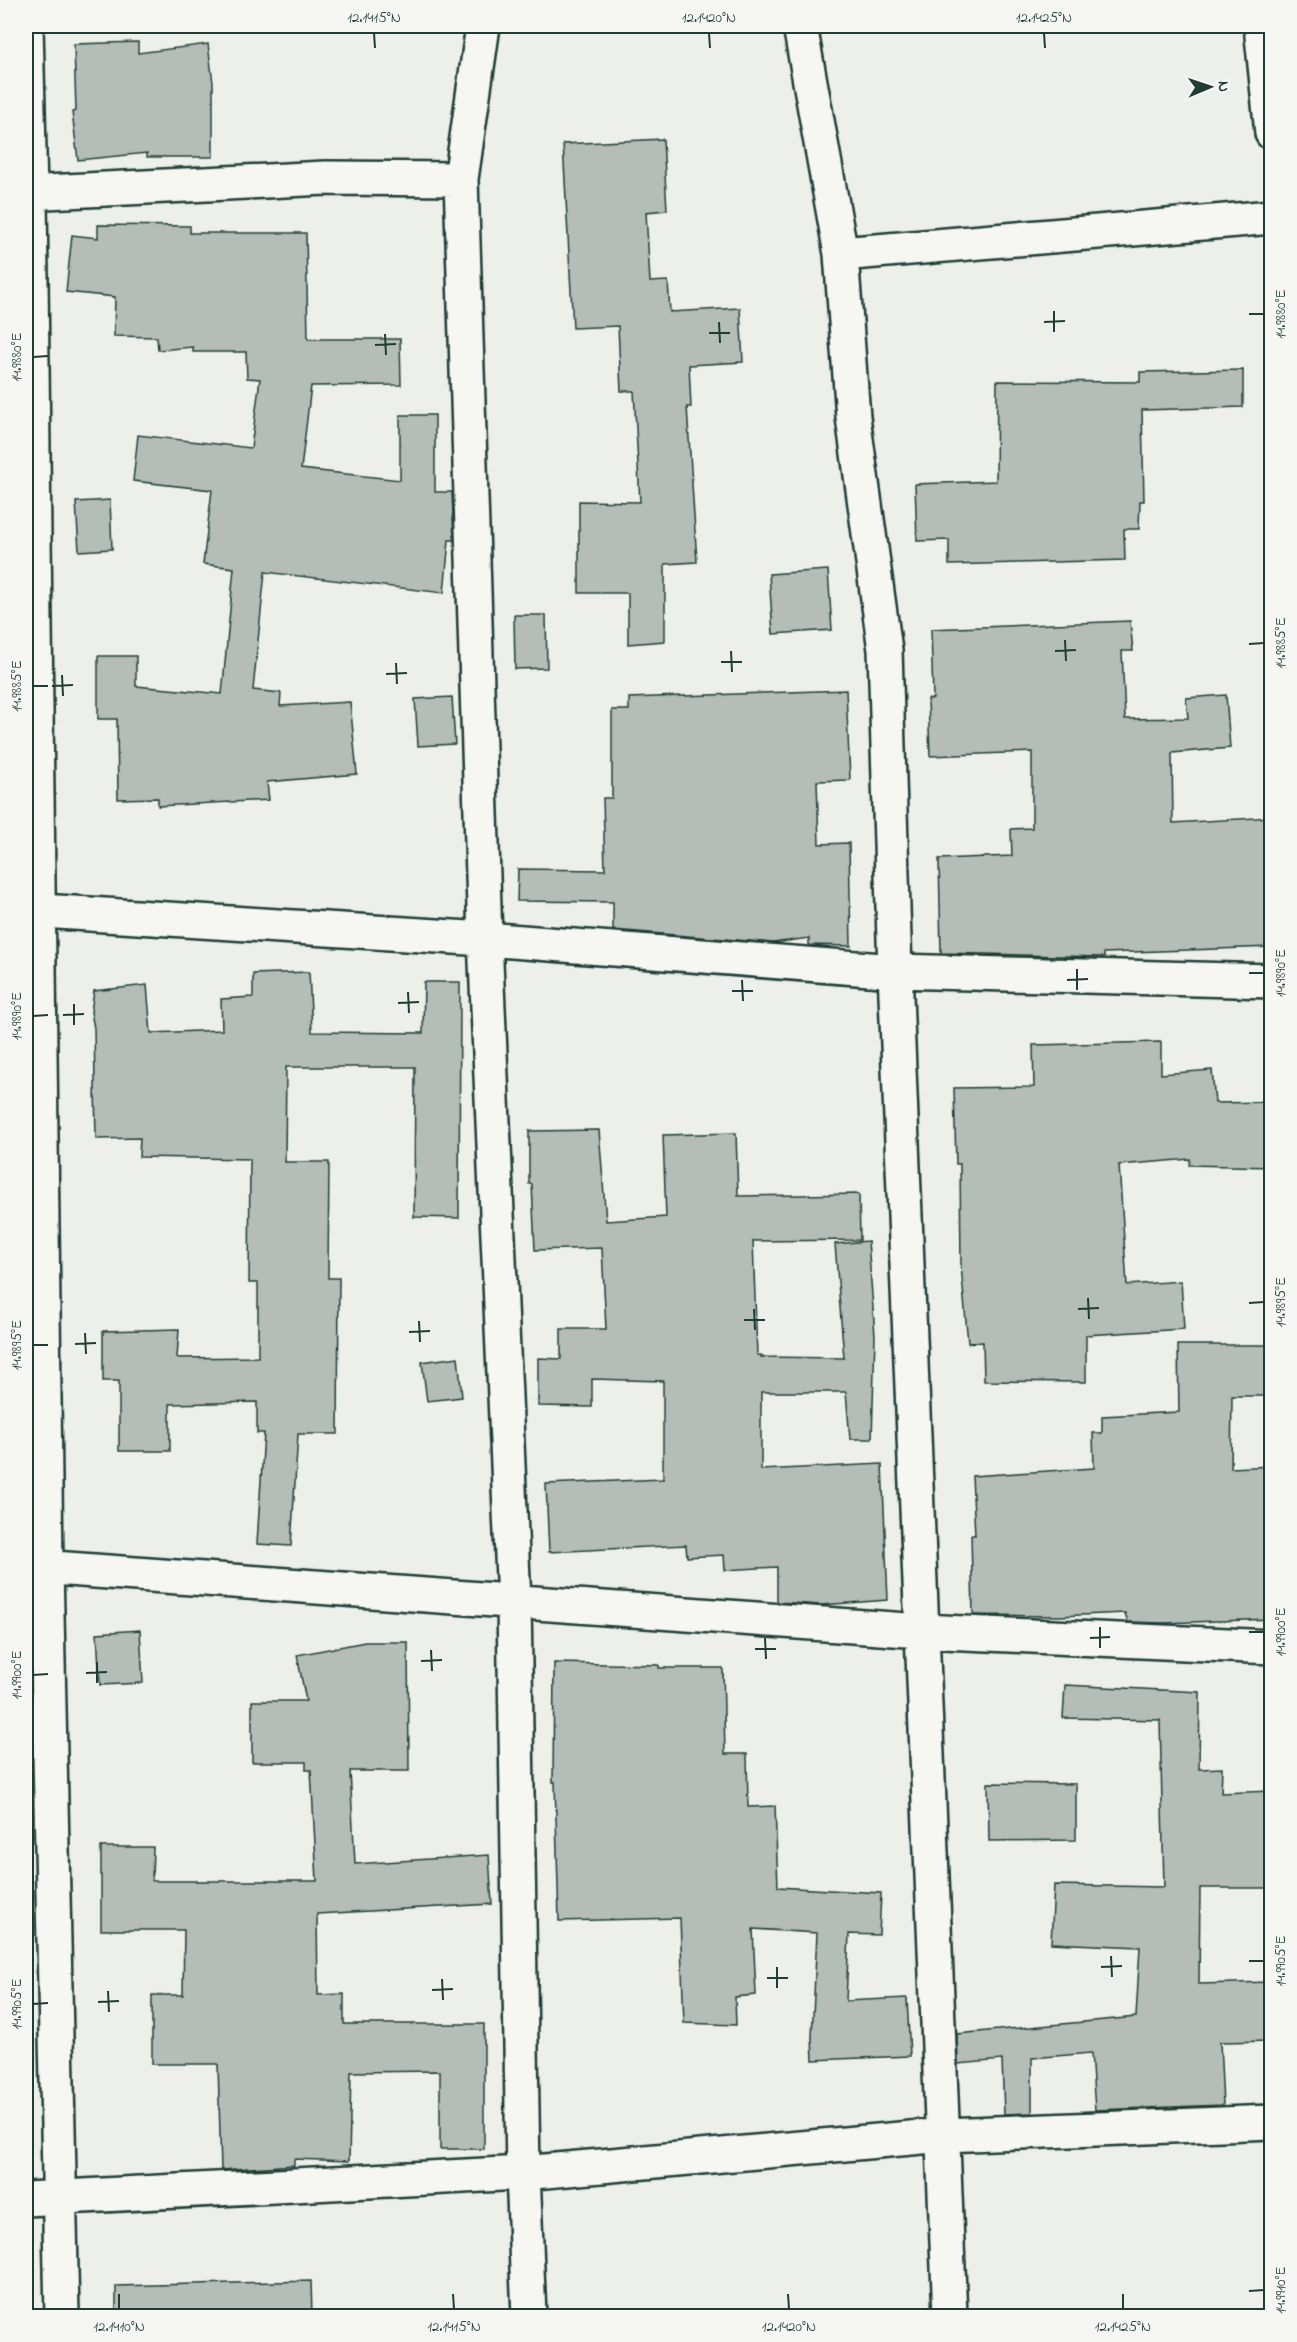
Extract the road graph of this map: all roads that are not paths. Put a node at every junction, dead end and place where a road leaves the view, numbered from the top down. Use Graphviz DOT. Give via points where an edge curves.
graph roads {
  1 [pos="26,26"];
  2 [pos="483,26"];
  3 [pos="800,26"];
  4 [pos="1261,26"];
  5 [pos="1272,134"];
  6 [pos="461,179"];
  7 [pos="28,193"];
  8 [pos="1272,217"];
  9 [pos="842,254"];
  10 [pos="32,911"];
  11 [pos="485,939"];
  12 [pos="895,971"];
  13 [pos="1272,981"];
  14 [pos="36,1567"];
  15 [pos="514,1602"];
  16 [pos="921,1631"];
  17 [pos="1272,1647"];
  18 [pos="1272,2122"];
  19 [pos="944,2135"];
  20 [pos="523,2173"];
  21 [pos="60,2198"];
  22 [pos="26,2199"];
  23 [pos="62,2316"];
  24 [pos="529,2316"];
  25 [pos="950,2316"];
  1 -- 7 [label="street"];
  2 -- 6 [label="street"];
  3 -- 9 [label="street"];
  4 -- 5 [label="street"];
  6 -- 7 [label="street" via="325,178"];
  6 -- 11 [label="street"];
  7 -- 10 [label="street"];
  8 -- 9 [label="street"];
  9 -- 12 [label="street" via="853,417 885,650"];
  10 -- 11 [label="street"];
  10 -- 14 [label="street"];
  11 -- 12 [label="street"];
  11 -- 15 [label="street"];
  12 -- 13 [label="street"];
  12 -- 16 [label="street"];
  14 -- 15 [label="street"];
  14 -- 21 [label="street"];
  15 -- 16 [label="street"];
  15 -- 20 [label="street"];
  16 -- 17 [label="street"];
  16 -- 19 [label="street"];
  18 -- 19 [label="street"];
  19 -- 20 [label="street"];
  19 -- 25 [label="street"];
  20 -- 21 [label="street"];
  20 -- 24 [label="street"];
  21 -- 22 [label="street"];
  21 -- 23 [label="street"];
}
